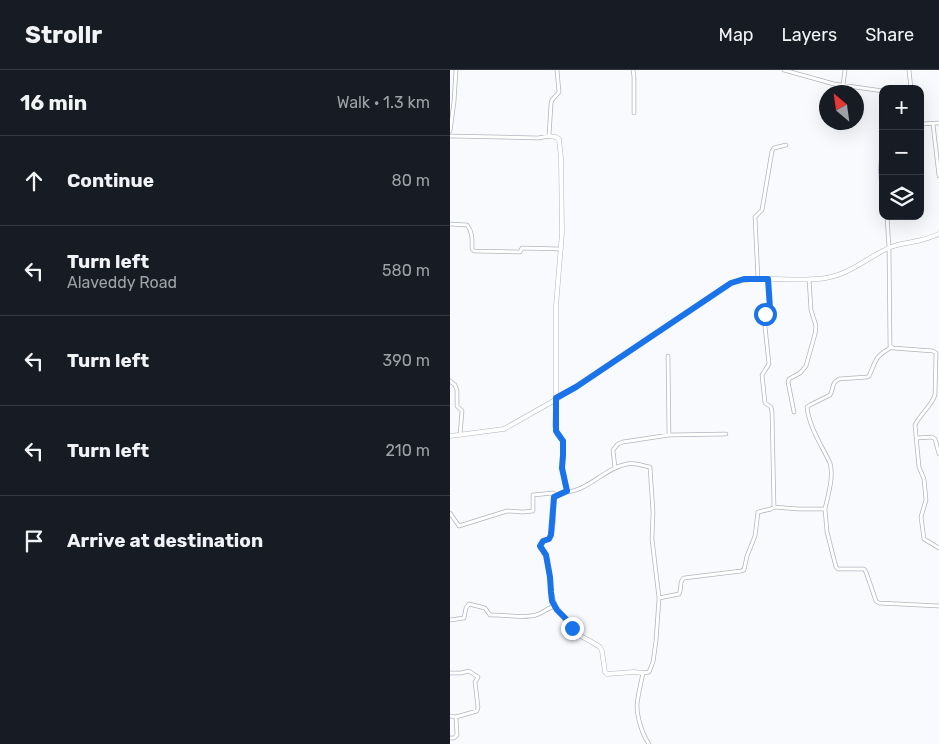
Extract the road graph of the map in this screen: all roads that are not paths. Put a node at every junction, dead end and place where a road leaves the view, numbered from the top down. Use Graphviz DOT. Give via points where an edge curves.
graph roads {
  1 [pos="456,70"];
  2 [pos="557,70"];
  3 [pos="633,70"];
  4 [pos="784,70"];
  5 [pos="845,70"];
  6 [pos="910,70"];
  7 [pos="843,85"];
  8 [pos="910,85"];
  9 [pos="864,88"];
  10 [pos="879,90"];
  11 [pos="634,113"];
  12 [pos="924,124"];
  13 [pos="933,124"];
  14 [pos="939,124"];
  15 [pos="450,131"];
  16 [pos="450,136"];
  17 [pos="549,136"];
  18 [pos="786,145"];
  19 [pos="939,176"];
  20 [pos="887,220"];
  21 [pos="450,224"];
  22 [pos="939,234"];
  23 [pos="889,248"];
  24 [pos="561,249"];
  25 [pos="758,279"];
  26 [pos="768,279"];
  27 [pos="809,279"];
  28 [pos="892,347"];
  29 [pos="668,356"];
  30 [pos="450,381"];
  31 [pos="556,398"];
  32 [pos="794,412"];
  33 [pos="726,434"];
  34 [pos="460,435"];
  35 [pos="669,435"];
  36 [pos="450,436"];
  37 [pos="916,438"];
  38 [pos="939,454"];
  39 [pos="615,468"];
  40 [pos="567,492"];
  41 [pos="556,495"];
  42 [pos="774,507"];
  43 [pos="825,509"];
  44 [pos="450,513"];
  45 [pos="939,548"];
  46 [pos="659,598"];
  47 [pos="555,606"];
  48 [pos="939,606"];
  49 [pos="450,620"];
  50 [pos="450,673"];
  51 [pos="643,673"];
  52 [pos="450,716"];
  53 [pos="456,717"];
  54 [pos="450,738"];
  55 [pos="648,744"];
  1 -- 15 [label="street"];
  2 -- 17 [label="street" via="559,92 551,104"];
  3 -- 11 [label="street"];
  4 -- 7 [label="street"];
  5 -- 7 [label="street"];
  6 -- 8 [label="street"];
  9 -- 10 [label="street"];
  12 -- 13 [label="street"];
  13 -- 14 [label="street"];
  13 -- 19 [label="street"];
  16 -- 17 [label="street"];
  17 -- 24 [label="street" via="558,139 561,158"];
  18 -- 25 [label="street" via="772,151 762,210 755,216"];
  20 -- 23 [label="street"];
  21 -- 24 [label="street" via="468,225 474,251"];
  22 -- 23 [label="street"];
  23 -- 27 [label="street" via="853,269 828,278"];
  23 -- 28 [label="street"];
  24 -- 31 [label="street" via="556,306"];
  25 -- 26 [label="street"];
  25 -- 31 [label="street" via="731,283"];
  26 -- 27 [label="street"];
  26 -- 42 [label="street" via="770,308 764,317 770,357 762,375 765,403 772,412"];
  27 -- 32 [label="street" via="811,310 816,326 806,366 788,382"];
  28 -- 37 [label="street" via="936,353 935,395 918,419"];
  28 -- 43 [label="street" via="876,358 869,376 835,381 830,395 807,407 831,467"];
  29 -- 35 [label="street"];
  30 -- 34 [label="street" via="456,385 457,406 462,411"];
  31 -- 34 [label="street" via="504,429"];
  31 -- 40 [label="street" via="555,426 563,441 562,468"];
  33 -- 35 [label="street"];
  34 -- 36 [label="street"];
  35 -- 39 [label="street" via="618,444 613,450"];
  37 -- 38 [label="street" via="935,439"];
  37 -- 45 [label="street" via="926,500 921,517 922,532 924,539"];
  39 -- 40 [label="street" via="575,491"];
  39 -- 46 [label="street" via="629,463 650,467 652,539"];
  40 -- 41 [label="street"];
  41 -- 44 [label="street" via="533,495 533,511 506,511 459,526"];
  41 -- 47 [label="street" via="551,535 540,546 546,555"];
  42 -- 43 [label="street"];
  42 -- 46 [label="street" via="758,512 755,536 744,570 684,578 679,594"];
  43 -- 48 [label="street" via="827,532 838,569 864,569 879,603"];
  46 -- 51 [label="street" via="653,662 649,672"];
  47 -- 49 [label="street" via="527,616 490,615 485,608 469,604 464,618"];
  47 -- 51 [label="street" via="577,634 600,648 607,674"];
  50 -- 53 [label="street" via="468,671 478,677 475,682 477,711"];
  51 -- 55 [label="street" via="637,706"];
  52 -- 53 [label="street"];
  53 -- 54 [label="street" via="457,735"];
}
